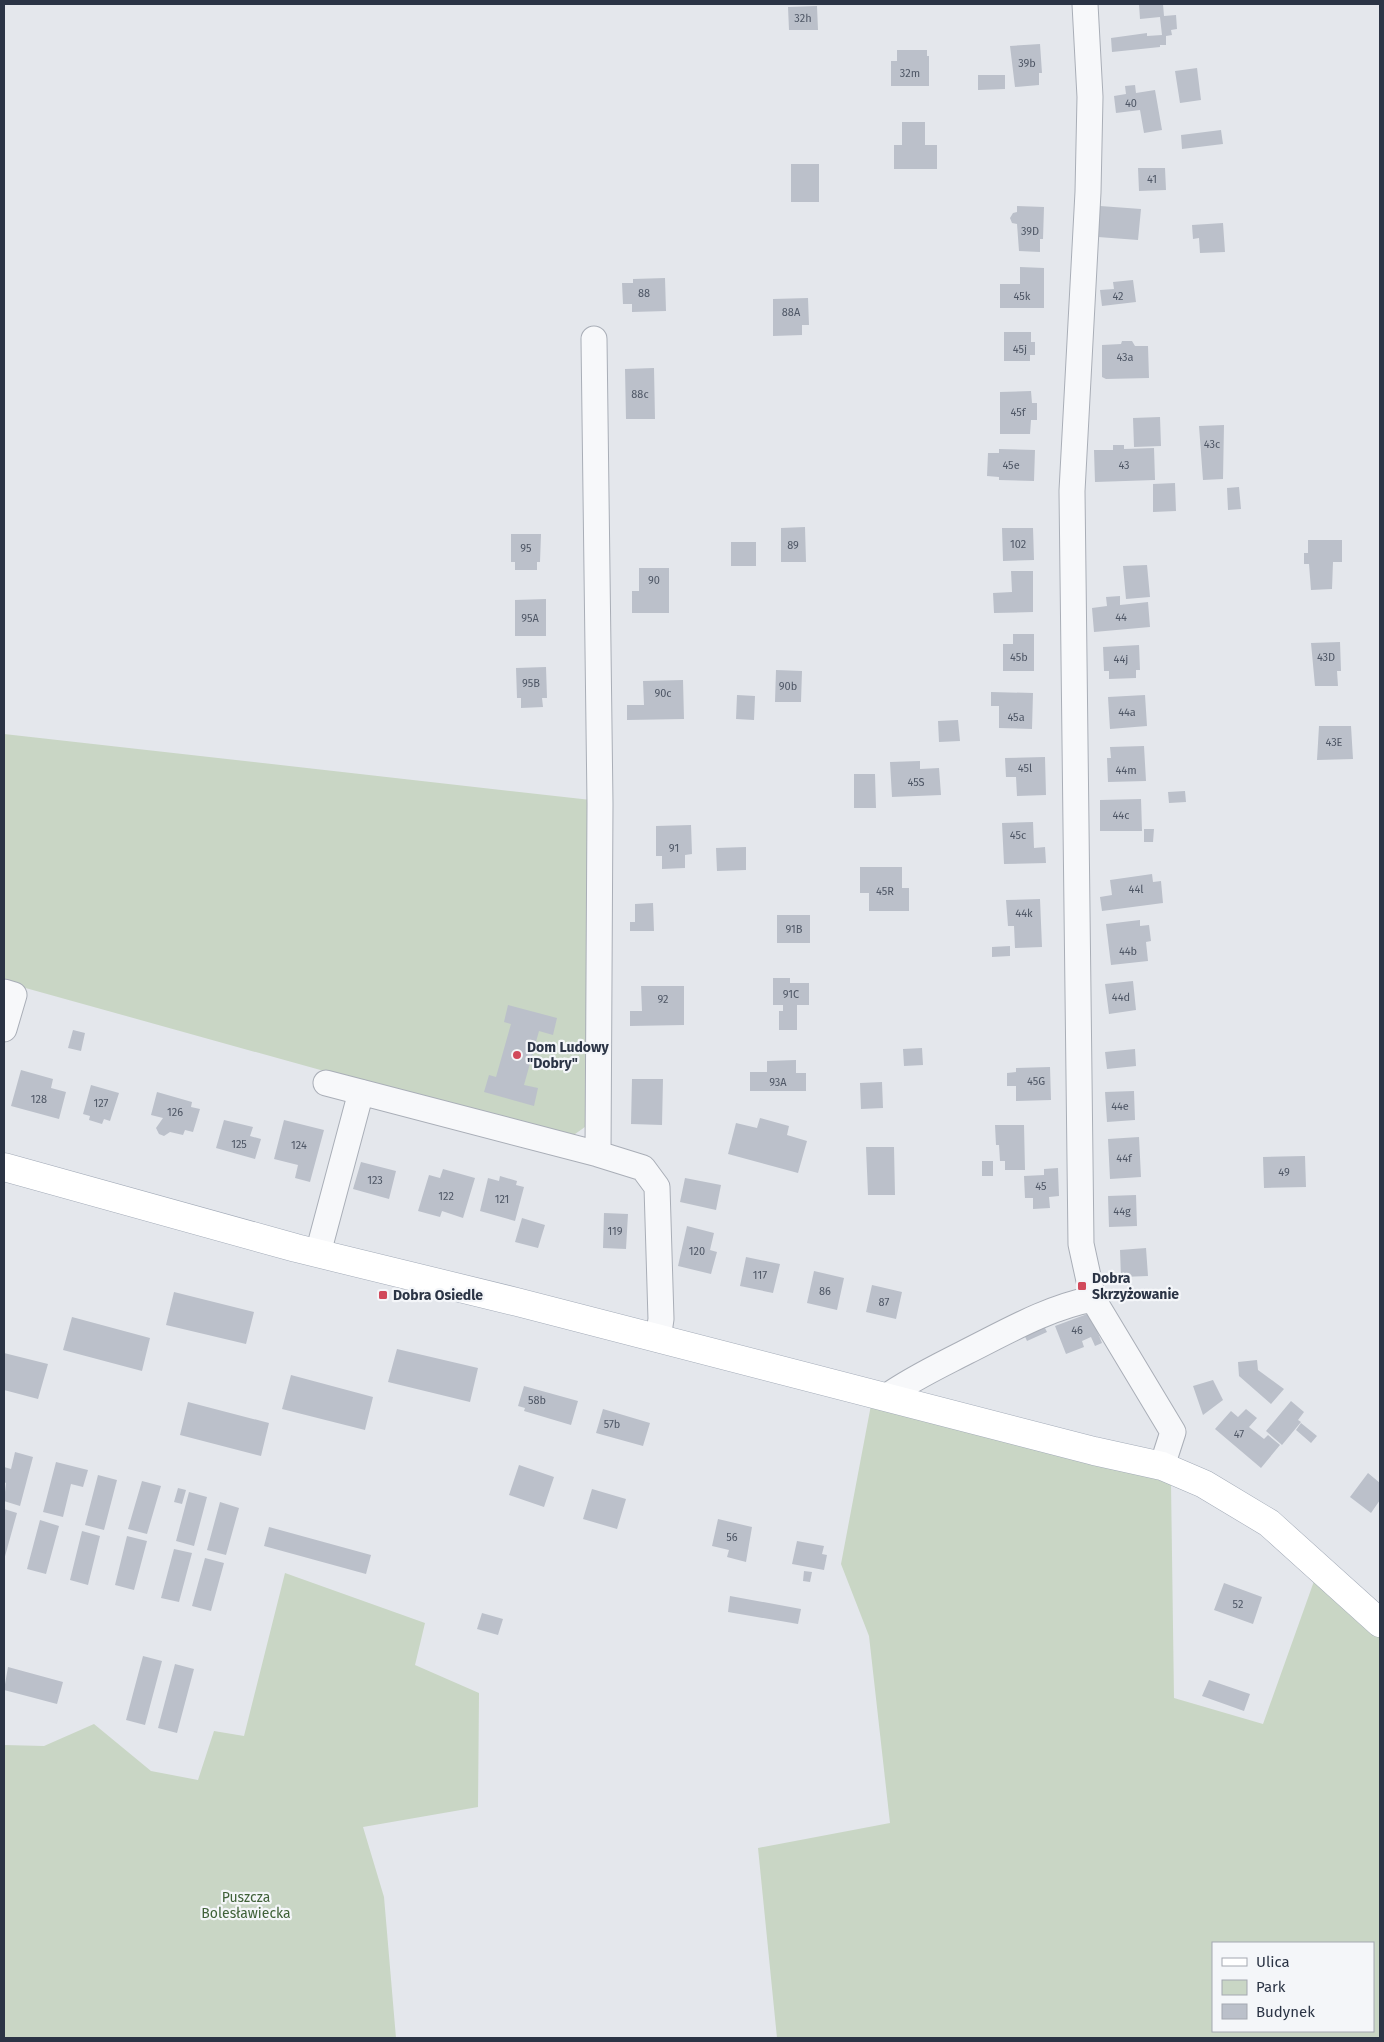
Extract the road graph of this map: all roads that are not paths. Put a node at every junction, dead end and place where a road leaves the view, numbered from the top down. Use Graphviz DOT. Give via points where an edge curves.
graph roads {
  1 [pos="1085,4"];
  2 [pos="594,339"];
  3 [pos="4,992"];
  4 [pos="4,1029"];
  5 [pos="326,1083"];
  6 [pos="361,1092"];
  7 [pos="598,1154"];
  8 [pos="4,1167"];
  9 [pos="318,1253"];
  10 [pos="1093,1299"];
  11 [pos="658,1339"];
  12 [pos="886,1397"];
  13 [pos="1162,1466"];
  14 [pos="1380,1623"];
  1 -- 10 [label="street" via="1090,97 1088,173 1072,491 1081,1244"];
  2 -- 7 [label="street" via="600,804"];
  3 -- 4 [label="street" via="14,995"];
  5 -- 6 [label="street"];
  6 -- 7 [label="street"];
  6 -- 9 [label="street"];
  7 -- 11 [label="street" via="643,1168 657,1187 661,1319"];
  8 -- 9 [label="main road"];
  9 -- 11 [label="main road"];
  10 -- 12 [label="street" via="1073,1303 1004,1333 904,1384"];
  10 -- 13 [label="street" via="1173,1432"];
  11 -- 12 [label="main road"];
  12 -- 13 [label="main road"];
  13 -- 14 [label="main road" via="1204,1484 1276,1527"];
}
